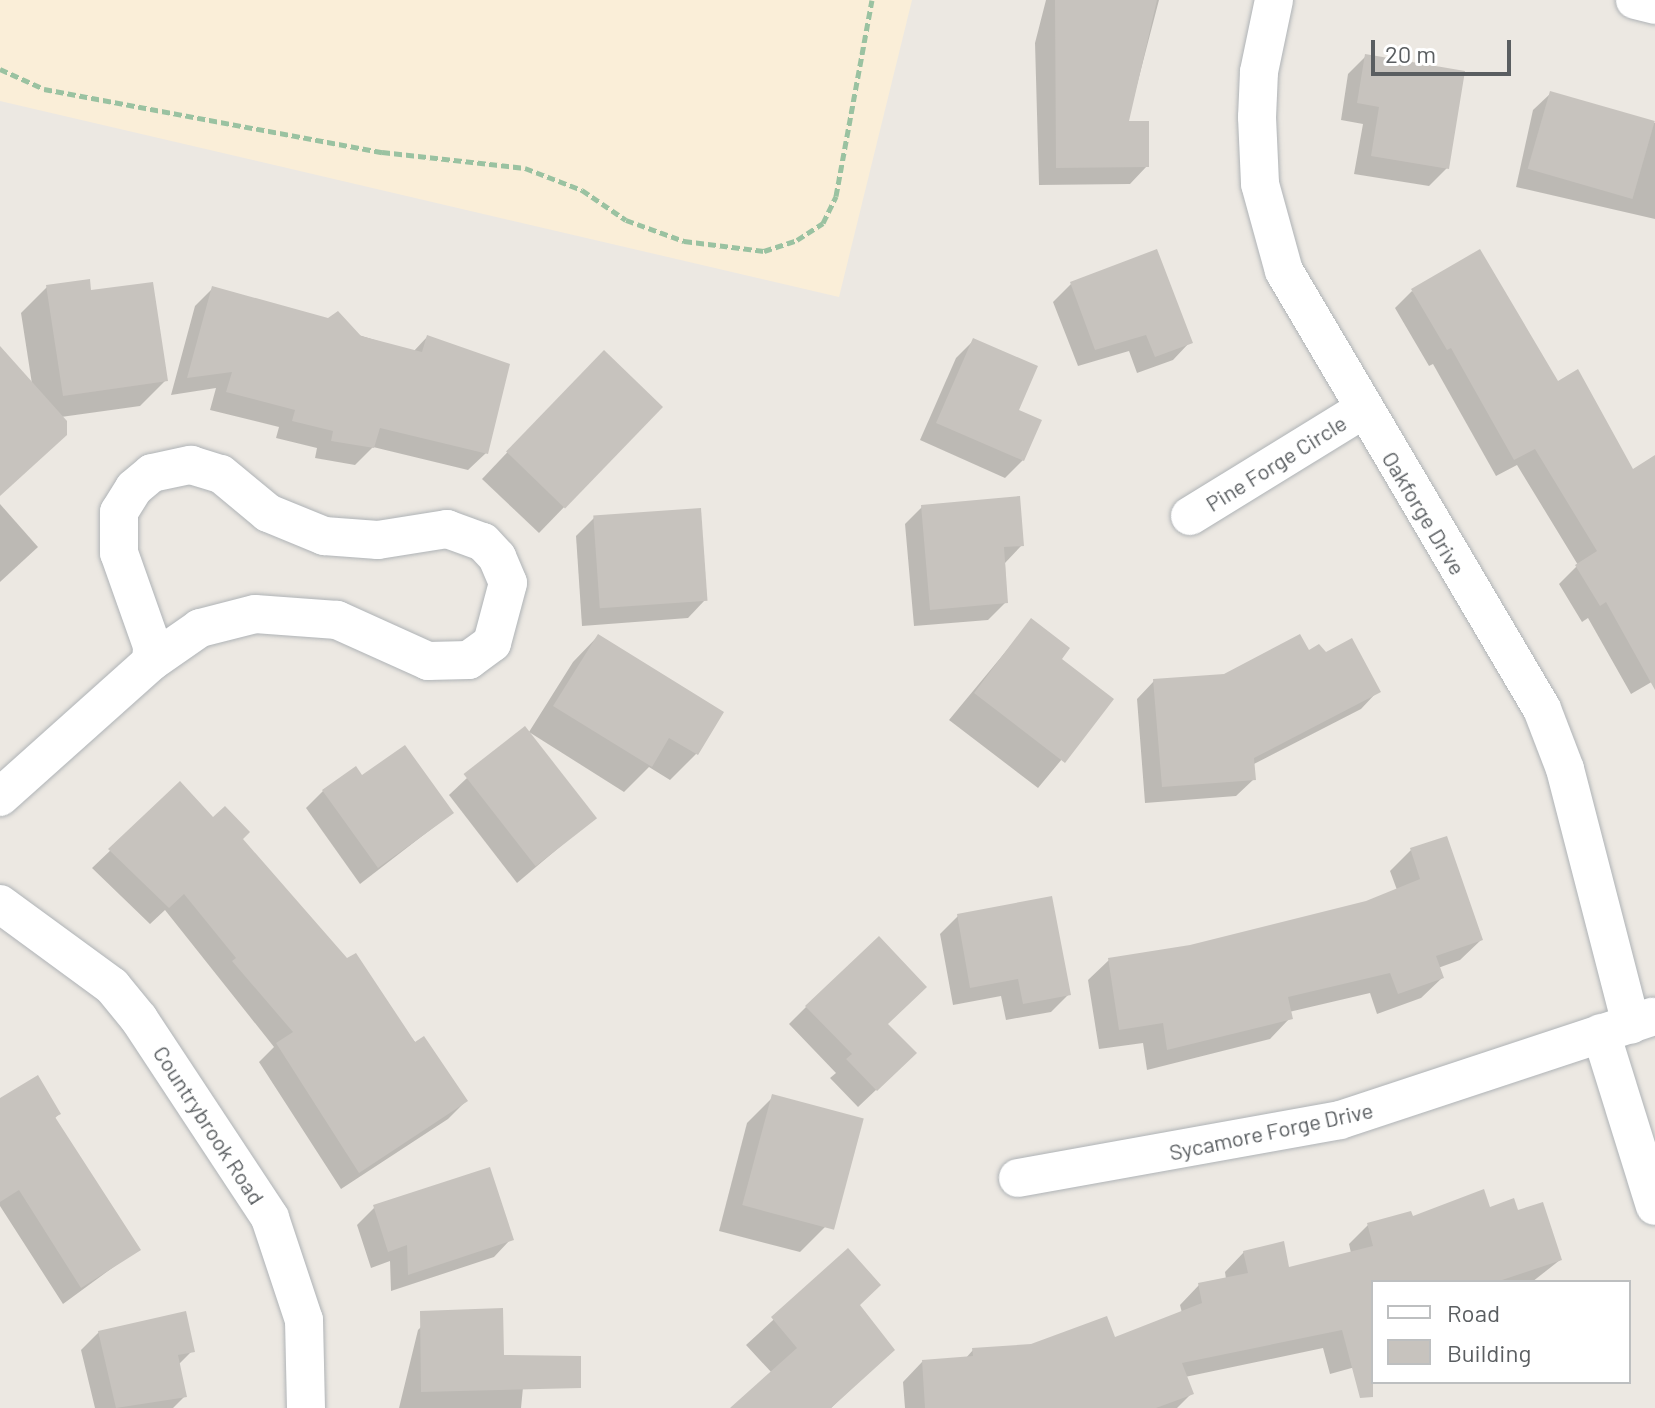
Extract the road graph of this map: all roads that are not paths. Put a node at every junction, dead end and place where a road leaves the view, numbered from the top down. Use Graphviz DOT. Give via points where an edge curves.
graph roads {
  1 [pos="1274,0"];
  2 [pos="1635,0"];
  3 [pos="1655,5"];
  4 [pos="1362,410"];
  5 [pos="1190,516"];
  6 [pos="151,662"];
  7 [pos="0,797"];
  8 [pos="0,904"];
  9 [pos="1629,1025"];
  10 [pos="1018,1178"];
  11 [pos="1655,1206"];
  12 [pos="306,1408"];
  1 -- 4 [label="street, Oakforge Drive" via="1259,72 1260,184 1288,281"];
  2 -- 3 [label="street"];
  4 -- 5 [label="street, Pine Forge Circle"];
  4 -- 9 [label="street, Oakforge Drive" via="1542,709 1565,769"];
  6 -- 6 [label="street" via="152,646 119,553 119,512 134,488 164,468 208,469 268,513 324,536 378,540 447,529 464,533 497,557 508,583 492,643 469,660 428,661 351,624 288,613 255,614 200,628"];
  6 -- 7 [label="street"];
  8 -- 12 [label="street, Countrybrook Road" via="112,986 270,1218 304,1320"];
  9 -- 10 [label="street, Sycamore Forge Drive" via="1340,1120"];
  9 -- 11 [label="street, Oakforge Drive"];
}
